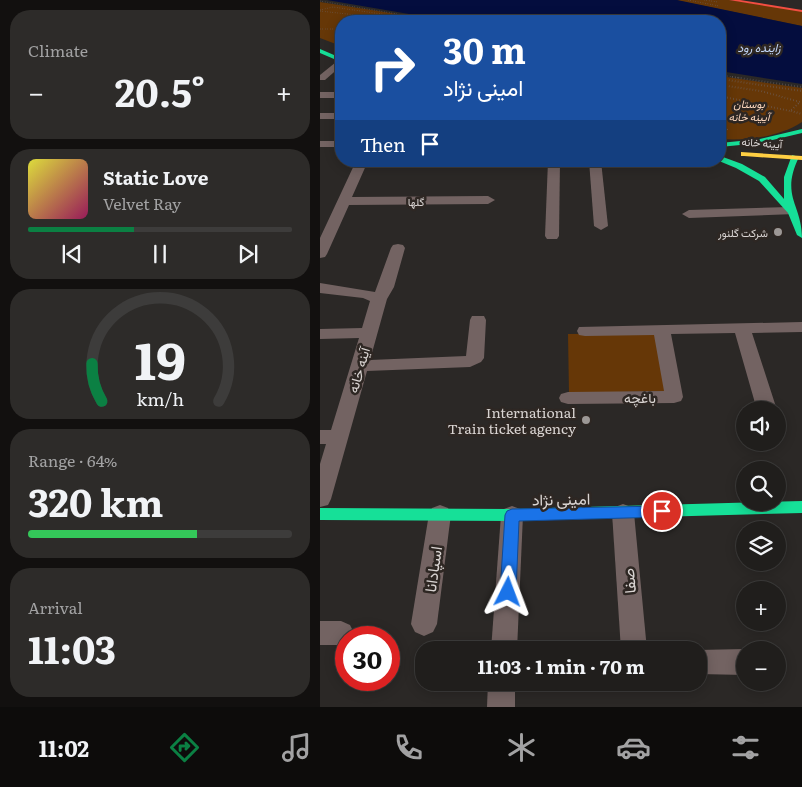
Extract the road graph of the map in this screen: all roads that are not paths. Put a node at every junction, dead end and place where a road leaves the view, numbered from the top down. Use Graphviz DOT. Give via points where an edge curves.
graph roads {
  1 [pos="734,0"];
  2 [pos="749,0"];
  3 [pos="802,9"];
  4 [pos="320,44"];
  5 [pos="335,50"];
  6 [pos="320,51"];
  7 [pos="335,57"];
  8 [pos="335,66"];
  9 [pos="322,78"];
  10 [pos="320,95"];
  11 [pos="335,95"];
  12 [pos="320,116"];
  13 [pos="335,116"];
  14 [pos="802,131"];
  15 [pos="320,144"];
  16 [pos="335,144"];
  17 [pos="726,144"];
  18 [pos="726,146"];
  19 [pos="726,152"];
  20 [pos="800,153"];
  21 [pos="726,161"];
  22 [pos="359,167"];
  23 [pos="554,167"];
  24 [pos="596,167"];
  25 [pos="488,200"];
  26 [pos="341,206"];
  27 [pos="790,211"];
  28 [pos="320,212"];
  29 [pos="689,214"];
  30 [pos="601,226"];
  31 [pos="802,235"];
  32 [pos="552,236"];
  33 [pos="398,248"];
  34 [pos="320,254"];
  35 [pos="320,288"];
  36 [pos="378,299"];
  37 [pos="478,320"];
  38 [pos="802,327"];
  39 [pos="742,328"];
  40 [pos="662,330"];
  41 [pos="585,331"];
  42 [pos="368,333"];
  43 [pos="320,334"];
  44 [pos="359,366"];
  45 [pos="568,398"];
  46 [pos="764,401"];
  47 [pos="329,437"];
  48 [pos="320,499"];
  49 [pos="802,507"];
  50 [pos="622,513"];
  51 [pos="320,514"];
  52 [pos="440,514"];
  53 [pos="512,515"];
  54 [pos="424,624"];
  55 [pos="505,641"];
  56 [pos="633,641"];
  57 [pos="707,662"];
  58 [pos="736,662"];
  59 [pos="501,691"];
  60 [pos="500,707"];
  1 -- 3 [label="main road"];
  2 -- 3 [label="main road"];
  4 -- 5 [label="main road"];
  6 -- 7 [label="main road"];
  8 -- 9 [label="street"];
  10 -- 11 [label="street"];
  12 -- 13 [label="street"];
  14 -- 17 [label="main road" via="760,141"];
  15 -- 16 [label="street"];
  18 -- 20 [label="main road, آیینه خانه"];
  19 -- 20 [label="main road, آیینه خانه"];
  20 -- 27 [label="main road" via="786,172"];
  21 -- 27 [label="main road" via="762,178"];
  22 -- 26 [label="street"];
  23 -- 32 [label="street"];
  24 -- 30 [label="street"];
  25 -- 26 [label="street, گلها"];
  26 -- 28 [label="street, گلها"];
  26 -- 34 [label="street"];
  27 -- 29 [label="street"];
  27 -- 31 [label="main road"];
  33 -- 36 [label="street, آینه خانه" via="386,287"];
  35 -- 36 [label="street" via="366,294"];
  36 -- 42 [label="street, آینه خانه"];
  37 -- 44 [label="street" via="475,358 470,361"];
  38 -- 39 [label="street"];
  39 -- 40 [label="street"];
  39 -- 46 [label="street"];
  40 -- 41 [label="street"];
  40 -- 45 [label="street, باغچه" via="674,396"];
  42 -- 43 [label="street"];
  42 -- 44 [label="street, آینه خانه"];
  44 -- 47 [label="street, آینه خانه"];
  47 -- 48 [label="street, آینه خانه"];
  49 -- 50 [label="main road, امینی نژاد"];
  50 -- 53 [label="main road, امینی نژاد"];
  50 -- 56 [label="street, صفا"];
  51 -- 52 [label="main road, امینی نژاد"];
  52 -- 53 [label="main road, امینی نژاد"];
  52 -- 54 [label="street, اسپادانا"];
  53 -- 55 [label="street"];
  57 -- 58 [label="street"];
  59 -- 60 [label="street"];
}
